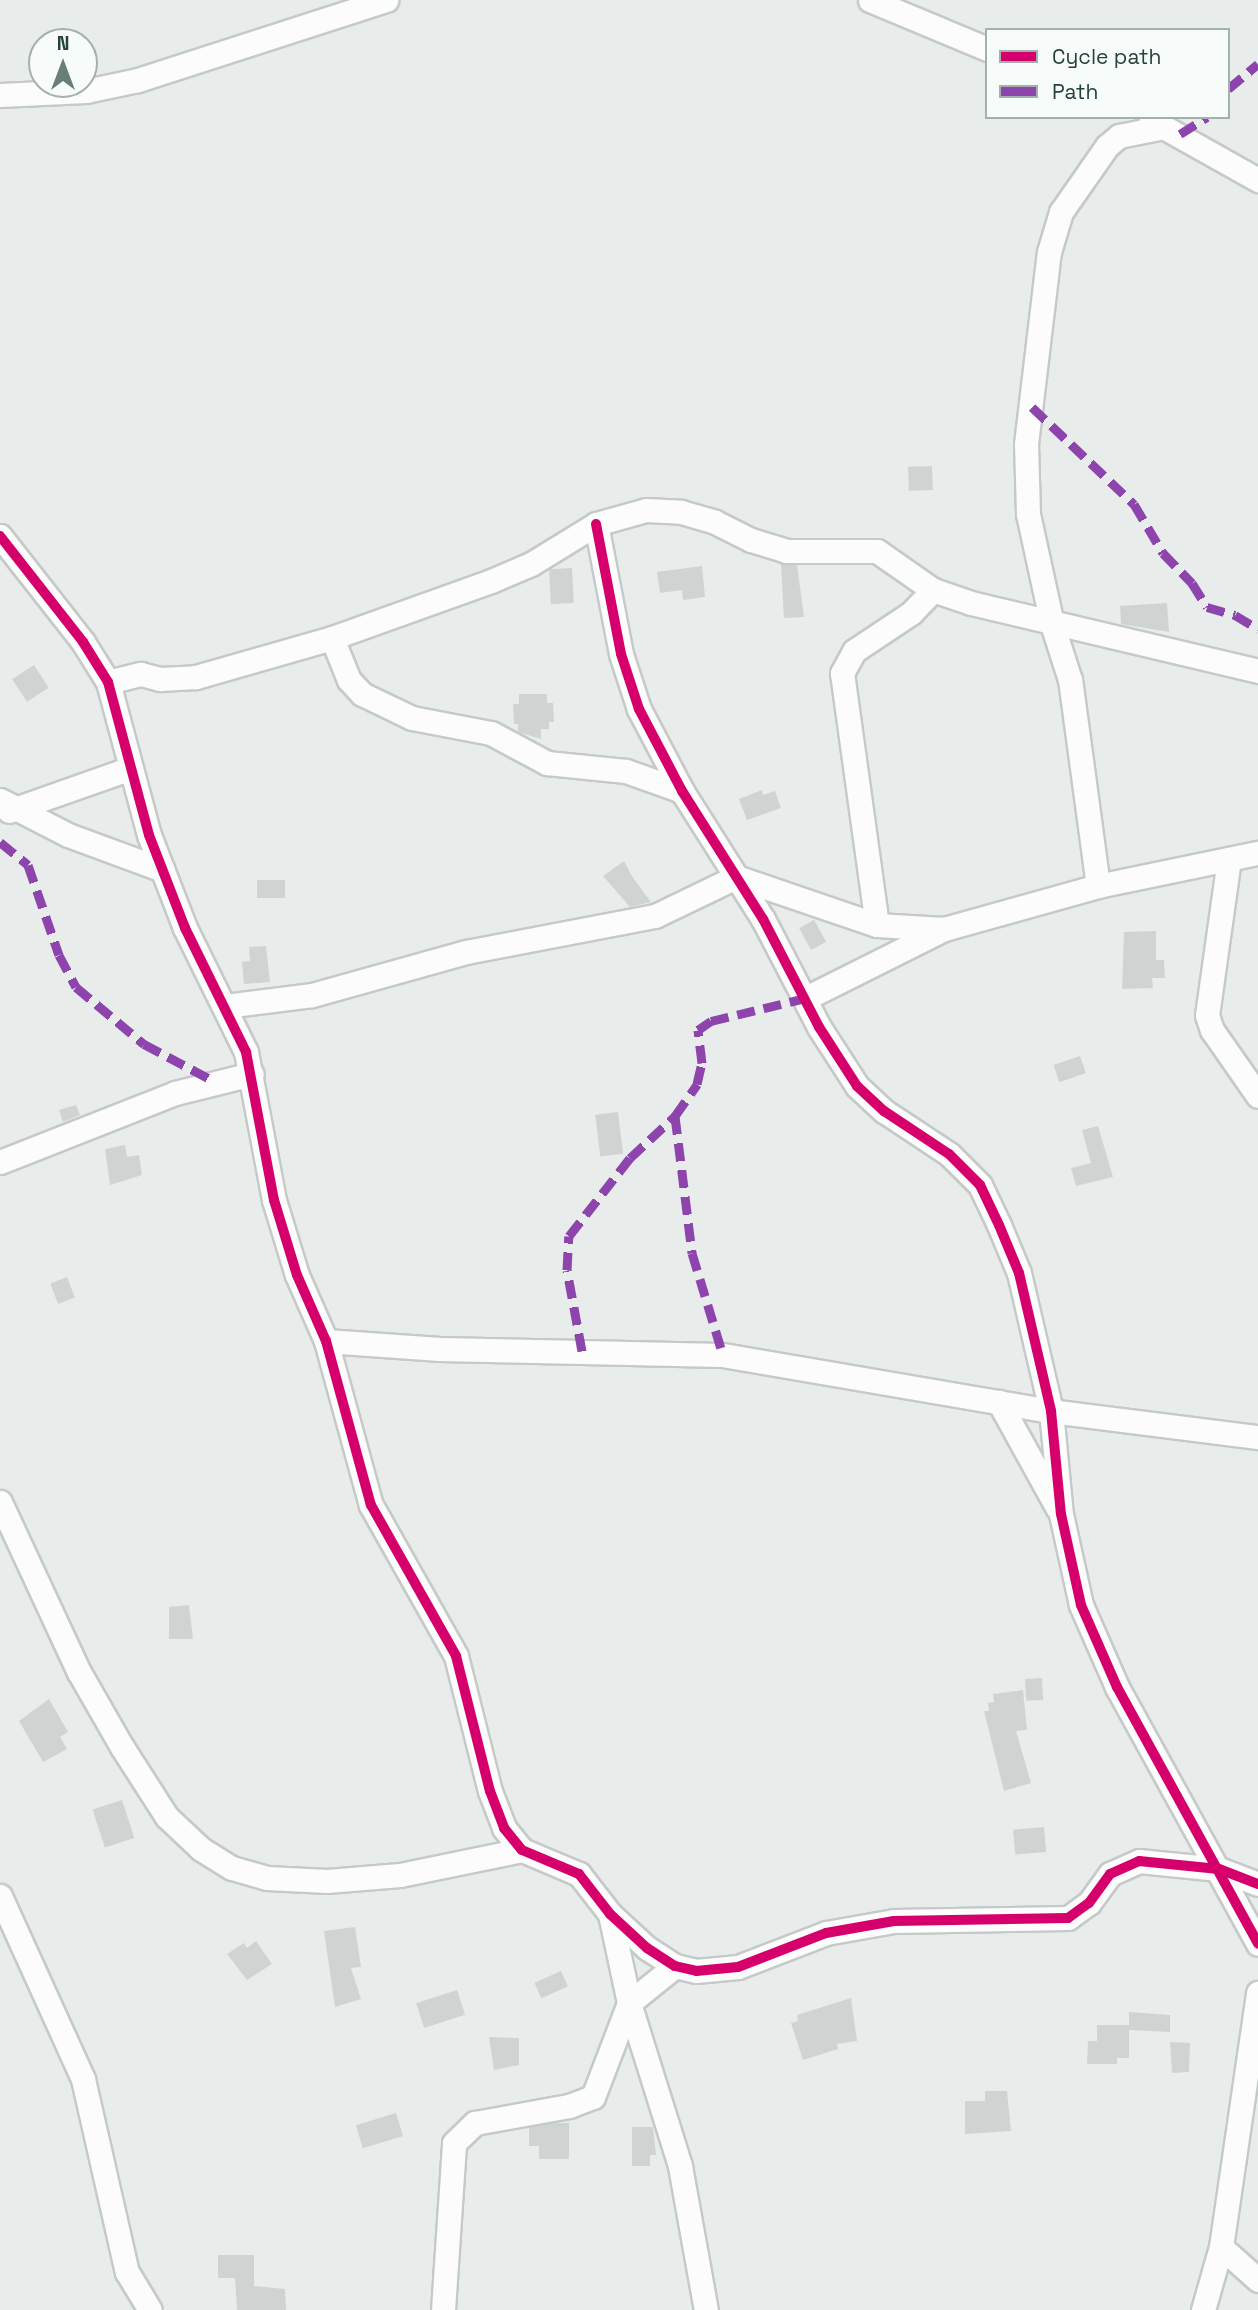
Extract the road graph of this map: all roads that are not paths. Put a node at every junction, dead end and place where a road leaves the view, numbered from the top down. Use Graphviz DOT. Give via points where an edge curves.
graph roads {
  1 [pos="386,0"];
  2 [pos="870,0"];
  3 [pos="985,48"];
  4 [pos="0,95"];
  5 [pos="1155,122"];
  6 [pos="1258,180"];
  7 [pos="596,524"];
  8 [pos="0,536"];
  9 [pos="933,590"];
  10 [pos="1052,624"];
  11 [pos="332,638"];
  12 [pos="1258,671"];
  13 [pos="108,682"];
  14 [pos="128,768"];
  15 [pos="681,791"];
  16 [pos="4,809"];
  17 [pos="1258,853"];
  18 [pos="1229,859"];
  19 [pos="163,870"];
  20 [pos="736,877"];
  21 [pos="1098,886"];
  22 [pos="877,925"];
  23 [pos="944,929"];
  24 [pos="806,998"];
  25 [pos="225,1006"];
  26 [pos="252,1074"];
  27 [pos="1258,1096"];
  28 [pos="0,1162"];
  29 [pos="326,1341"];
  30 [pos="999,1402"];
  31 [pos="1051,1411"];
  32 [pos="1258,1437"];
  33 [pos="0,1503"];
  34 [pos="1061,1514"];
  35 [pos="522,1850"];
  36 [pos="1219,1869"];
  37 [pos="1258,1884"];
  38 [pos="0,1896"];
  39 [pos="610,1914"];
  40 [pos="1258,1944"];
  41 [pos="675,1966"];
  42 [pos="1258,1993"];
  43 [pos="629,2003"];
  44 [pos="1221,2247"];
  45 [pos="1258,2280"];
  46 [pos="150,2310"];
  47 [pos="443,2310"];
  48 [pos="706,2310"];
  49 [pos="1203,2310"];
  1 -- 4 [label="street" via="138,80 86,91"];
  2 -- 3 [label="street"];
  5 -- 6 [label="street"];
  5 -- 10 [label="street" via="1119,136 1107,146 1053,229 1026,480"];
  7 -- 9 [label="street" via="646,510 681,512 777,549 877,551"];
  7 -- 11 [label="street" via="521,568"];
  7 -- 15 [label="street" via="621,654 639,709"];
  8 -- 13 [label="street" via="83,642"];
  9 -- 10 [label="street"];
  9 -- 22 [label="street" via="911,613 854,651 842,673"];
  10 -- 12 [label="street"];
  10 -- 21 [label="street" via="1074,703"];
  11 -- 13 [label="street" via="196,677 160,679 141,674"];
  11 -- 15 [label="street" via="349,680 362,694 412,718 483,731 547,763 626,771"];
  13 -- 14 [label="street"];
  14 -- 16 [label="street"];
  14 -- 19 [label="street"];
  15 -- 20 [label="street"];
  16 -- 19 [label="street"];
  17 -- 18 [label="street"];
  18 -- 21 [label="street"];
  18 -- 27 [label="street" via="1207,1015 1212,1030"];
  19 -- 25 [label="street" via="185,928"];
  20 -- 22 [label="street"];
  20 -- 24 [label="street"];
  20 -- 25 [label="street" via="654,916 478,949 312,995"];
  21 -- 23 [label="street"];
  22 -- 23 [label="street"];
  23 -- 24 [label="street"];
  24 -- 31 [label="street" via="857,1086 884,1111 949,1154 980,1185 1019,1273"];
  25 -- 26 [label="street"];
  26 -- 28 [label="street" via="175,1093"];
  26 -- 29 [label="street" via="274,1200 297,1275"];
  29 -- 30 [label="street" via="440,1349 723,1355"];
  29 -- 35 [label="street" via="371,1505 456,1656 490,1791 504,1828"];
  30 -- 31 [label="street"];
  30 -- 34 [label="street"];
  31 -- 32 [label="street"];
  31 -- 34 [label="street"];
  33 -- 35 [label="street" via="79,1672 121,1746 167,1817 201,1849 232,1868 267,1878 327,1881 400,1875"];
  34 -- 36 [label="street" via="1081,1605 1111,1675"];
  35 -- 39 [label="street" via="579,1874"];
  36 -- 37 [label="street"];
  36 -- 40 [label="street"];
  36 -- 41 [label="street" via="1126,1863 1068,1918 894,1921 826,1933 717,1971"];
  38 -- 46 [label="street" via="83,2079 127,2272"];
  39 -- 41 [label="street"];
  39 -- 43 [label="street"];
  41 -- 43 [label="street"];
  42 -- 44 [label="street"];
  43 -- 47 [label="street" via="593,2097 569,2106 475,2123 454,2143"];
  43 -- 48 [label="street" via="680,2166"];
  44 -- 45 [label="street"];
  44 -- 49 [label="street"];
}
